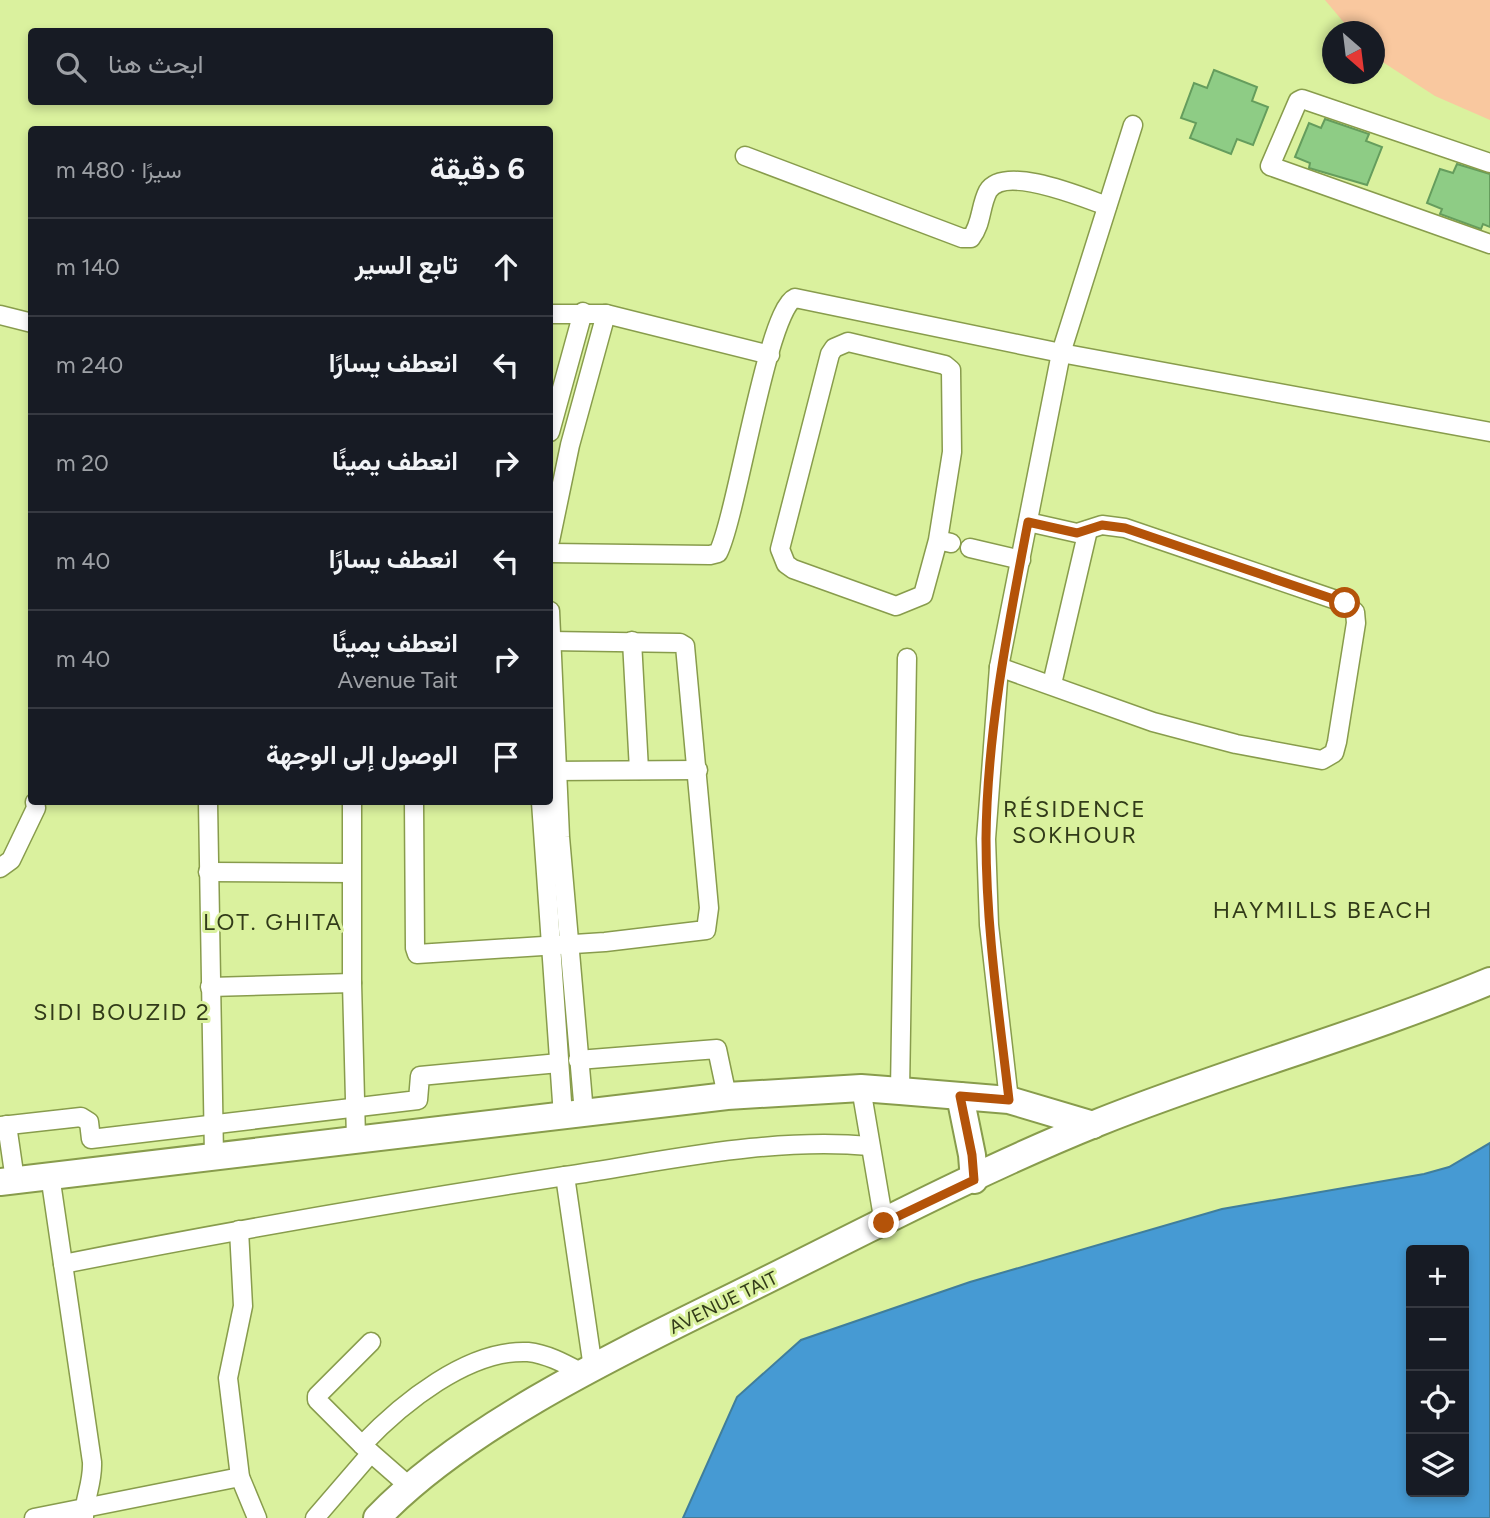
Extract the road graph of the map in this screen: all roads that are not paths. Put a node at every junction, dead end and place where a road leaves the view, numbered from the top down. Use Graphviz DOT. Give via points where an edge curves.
graph roads {
  1 [pos="1133,125"];
  2 [pos="745,156"];
  3 [pos="1490,163"];
  4 [pos="1107,206"];
  5 [pos="1490,244"];
  6 [pos="583,312"];
  7 [pos="553,314"];
  8 [pos="606,314"];
  9 [pos="0,315"];
  10 [pos="28,322"];
  11 [pos="1061,353"];
  12 [pos="770,355"];
  13 [pos="553,421"];
  14 [pos="1490,432"];
  15 [pos="1028,522"];
  16 [pos="553,527"];
  17 [pos="1088,530"];
  18 [pos="944,542"];
  19 [pos="970,548"];
  20 [pos="553,553"];
  21 [pos="1021,560"];
  22 [pos="553,641"];
  23 [pos="632,641"];
  24 [pos="907,658"];
  25 [pos="999,667"];
  26 [pos="1052,684"];
  27 [pos="639,770"];
  28 [pos="698,770"];
  29 [pos="553,771"];
  30 [pos="33,805"];
  31 [pos="208,805"];
  32 [pos="352,805"];
  33 [pos="414,805"];
  34 [pos="541,805"];
  35 [pos="0,868"];
  36 [pos="208,872"];
  37 [pos="351,873"];
  38 [pos="568,943"];
  39 [pos="550,945"];
  40 [pos="1490,981"];
  41 [pos="352,983"];
  42 [pos="210,987"];
  43 [pos="578,1060"];
  44 [pos="559,1063"];
  45 [pos="861,1088"];
  46 [pos="900,1091"];
  47 [pos="727,1096"];
  48 [pos="960,1096"];
  49 [pos="418,1100"];
  50 [pos="1009,1100"];
  51 [pos="354,1109"];
  52 [pos="573,1115"];
  53 [pos="4,1125"];
  54 [pos="213,1125"];
  55 [pos="1093,1125"];
  56 [pos="421,1133"];
  57 [pos="356,1138"];
  58 [pos="91,1139"];
  59 [pos="870,1146"];
  60 [pos="214,1156"];
  61 [pos="93,1170"];
  62 [pos="50,1175"];
  63 [pos="565,1176"];
  64 [pos="974,1180"];
  65 [pos="8,1181"];
  66 [pos="884,1223"];
  67 [pos="239,1230"];
  68 [pos="63,1264"];
  69 [pos="371,1342"];
  70 [pos="588,1371"];
  71 [pos="366,1449"];
  72 [pos="240,1477"];
  73 [pos="410,1487"];
  74 [pos="84,1512"];
  75 [pos="34,1518"];
  76 [pos="257,1518"];
  77 [pos="315,1518"];
  78 [pos="377,1518"];
  1 -- 4 [label="street"];
  2 -- 4 [label="street" via="962,238 971,238 976,232 988,191 1009,180 1042,184"];
  3 -- 5 [label="street" via="1302,99 1270,166"];
  4 -- 11 [label="street"];
  6 -- 7 [label="street"];
  6 -- 8 [label="street"];
  6 -- 13 [label="street"];
  8 -- 12 [label="street"];
  8 -- 16 [label="street"];
  9 -- 10 [label="street"];
  11 -- 12 [label="street" via="795,298 787,306"];
  11 -- 14 [label="street"];
  11 -- 15 [label="street"];
  12 -- 20 [label="street" via="718,553"];
  15 -- 17 [label="street" via="1077,533"];
  15 -- 21 [label="street"];
  17 -- 26 [label="street"];
  17 -- 26 [label="street" via="1102,525 1125,528 1333,597 1350,608 1357,617 1337,742 1334,752 1322,760 1236,744 1153,722"];
  18 -- 18 [label="street" via="923,595 896,606 793,569 781,557 830,354 841,345 848,342 951,370 952,452"];
  19 -- 21 [label="street"];
  21 -- 25 [label="street"];
  22 -- 23 [label="street"];
  23 -- 27 [label="street"];
  23 -- 28 [label="street" via="685,646"];
  24 -- 46 [label="street"];
  25 -- 26 [label="street"];
  25 -- 50 [label="street" via="986,839 989,925"];
  27 -- 28 [label="street"];
  27 -- 29 [label="street"];
  28 -- 38 [label="street" via="709,908 706,930"];
  29 -- 38 [label="street"];
  30 -- 35 [label="street" via="36,808 11,860"];
  31 -- 36 [label="street"];
  32 -- 37 [label="street"];
  33 -- 39 [label="street" via="417,954"];
  34 -- 39 [label="street"];
  36 -- 37 [label="street"];
  36 -- 42 [label="street"];
  37 -- 41 [label="street"];
  38 -- 39 [label="street"];
  38 -- 43 [label="street"];
  39 -- 44 [label="street"];
  40 -- 55 [label="street, AVENUE TAIT" via="1386,1023 1196,1084"];
  41 -- 42 [label="street"];
  41 -- 51 [label="street"];
  42 -- 54 [label="street"];
  43 -- 47 [label="street" via="717,1049"];
  43 -- 52 [label="street"];
  44 -- 49 [label="street" via="420,1076"];
  44 -- 52 [label="street"];
  45 -- 46 [label="street"];
  45 -- 47 [label="street"];
  45 -- 59 [label="street"];
  46 -- 48 [label="street"];
  47 -- 52 [label="street"];
  48 -- 50 [label="street"];
  48 -- 64 [label="street"];
  49 -- 51 [label="street"];
  49 -- 56 [label="street"];
  50 -- 55 [label="street"];
  51 -- 54 [label="street"];
  51 -- 57 [label="street"];
  52 -- 56 [label="street"];
  53 -- 58 [label="street" via="87,1118"];
  53 -- 65 [label="street"];
  54 -- 58 [label="street"];
  54 -- 60 [label="street"];
  55 -- 64 [label="street, AVENUE TAIT"];
  56 -- 57 [label="street"];
  57 -- 60 [label="street"];
  58 -- 61 [label="street"];
  59 -- 63 [label="street" via="769,1144"];
  59 -- 66 [label="street"];
  60 -- 61 [label="street"];
  61 -- 62 [label="street"];
  62 -- 65 [label="street"];
  62 -- 68 [label="street"];
  63 -- 67 [label="street"];
  63 -- 70 [label="street"];
  64 -- 66 [label="street, AVENUE TAIT"];
  66 -- 70 [label="street, AVENUE TAIT"];
  67 -- 68 [label="street"];
  67 -- 72 [label="street" via="243,1306 228,1378"];
  68 -- 74 [label="street" via="92,1462 93,1483"];
  69 -- 71 [label="street" via="316,1398"];
  70 -- 71 [label="street" via="529,1352 482,1358 405,1407"];
  70 -- 73 [label="street, AVENUE TAIT" via="450,1455"];
  71 -- 73 [label="street"];
  71 -- 77 [label="street"];
  72 -- 74 [label="street"];
  72 -- 76 [label="street"];
  73 -- 78 [label="street, AVENUE TAIT"];
  74 -- 75 [label="street"];
}
